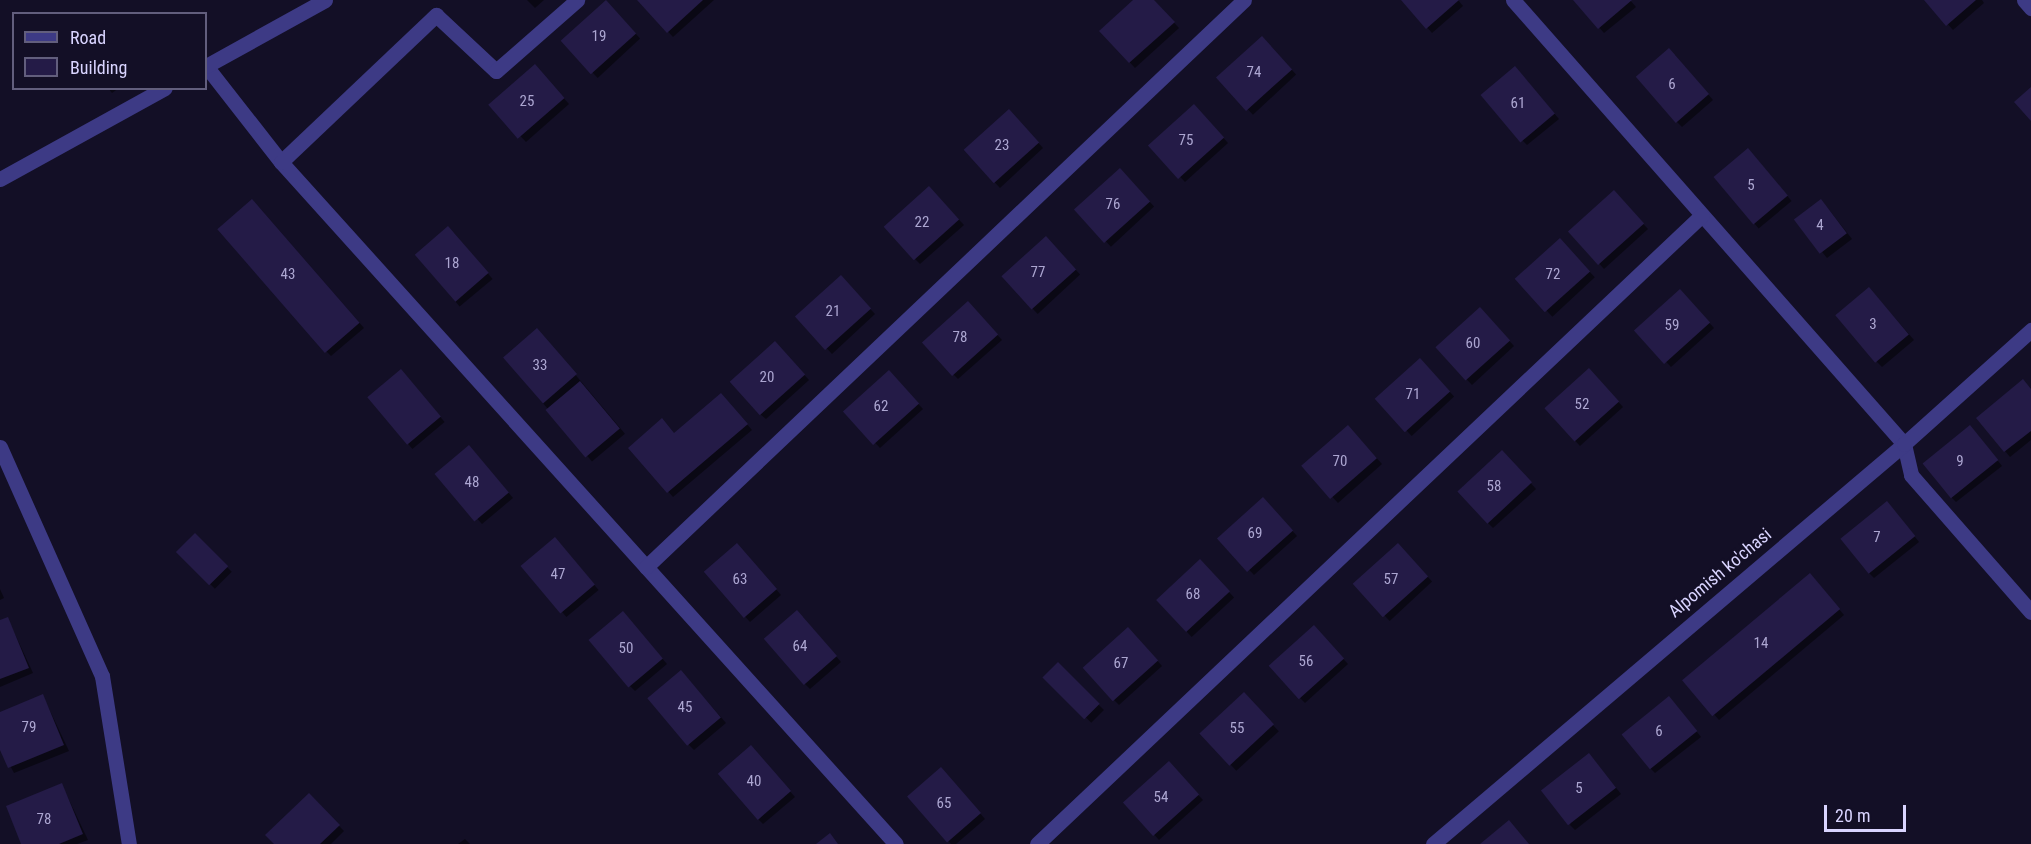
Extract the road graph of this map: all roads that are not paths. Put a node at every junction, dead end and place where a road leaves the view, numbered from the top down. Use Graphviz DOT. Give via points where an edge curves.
graph roads {
  1 [pos="325,0"];
  2 [pos="577,0"];
  3 [pos="1244,0"];
  4 [pos="1513,0"];
  5 [pos="2024,0"];
  6 [pos="2031,8"];
  7 [pos="207,65"];
  8 [pos="207,67"];
  9 [pos="161,90"];
  10 [pos="281,162"];
  11 [pos="0,179"];
  12 [pos="1702,214"];
  13 [pos="2031,330"];
  14 [pos="1904,444"];
  15 [pos="0,447"];
  16 [pos="646,567"];
  17 [pos="2031,612"];
  18 [pos="129,844"];
  19 [pos="896,844"];
  20 [pos="1037,844"];
  21 [pos="1433,844"];
  1 -- 7 [label="street"];
  2 -- 10 [label="street" via="496,71 436,15"];
  3 -- 16 [label="street"];
  4 -- 12 [label="street"];
  5 -- 6 [label="street"];
  8 -- 10 [label="street"];
  9 -- 11 [label="street"];
  10 -- 16 [label="street"];
  12 -- 14 [label="street"];
  12 -- 20 [label="street"];
  13 -- 14 [label="street, Alpomish ko'chasi"];
  14 -- 17 [label="street" via="1911,475"];
  14 -- 21 [label="street, Alpomish ko'chasi"];
  15 -- 18 [label="street" via="102,676"];
  16 -- 19 [label="street"];
}
